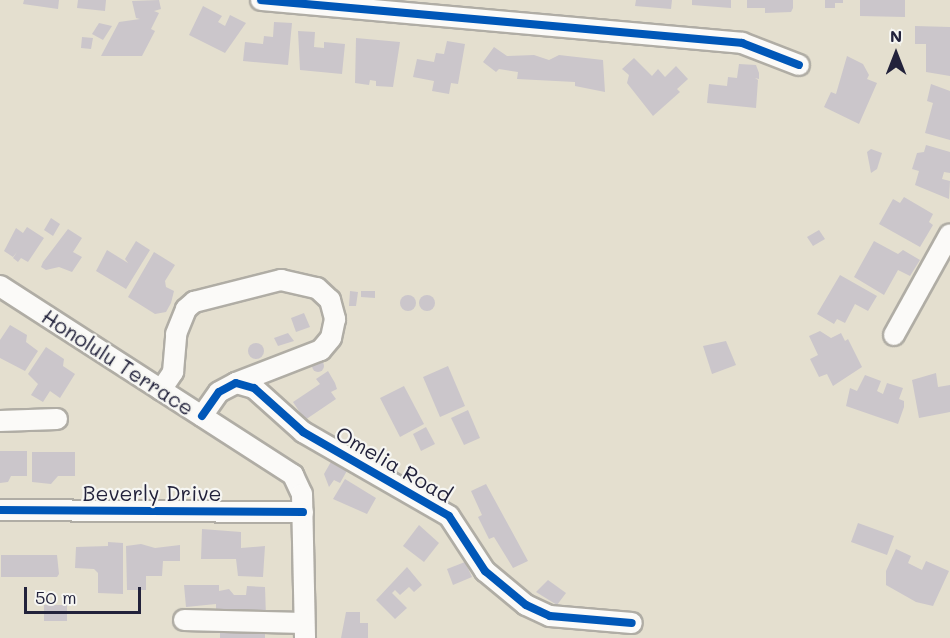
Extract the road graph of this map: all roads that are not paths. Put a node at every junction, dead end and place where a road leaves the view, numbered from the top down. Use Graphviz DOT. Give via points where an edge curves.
graph roads {
  1 [pos="261,0"];
  2 [pos="799,64"];
  3 [pos="950,234"];
  4 [pos="0,286"];
  5 [pos="894,335"];
  6 [pos="236,383"];
  7 [pos="161,390"];
  8 [pos="202,416"];
  9 [pos="57,419"];
  10 [pos="0,421"];
  11 [pos="0,510"];
  12 [pos="303,512"];
  13 [pos="184,620"];
  14 [pos="632,623"];
  15 [pos="305,630"];
  1 -- 2 [label="street" via="742,43"];
  3 -- 5 [label="street"];
  4 -- 7 [label="street, Honolulu Terrace"];
  6 -- 7 [label="street" via="321,350 331,338 335,319 330,300 317,288 281,280 194,302 186,309 176,334 173,372"];
  6 -- 8 [label="street" via="219,392"];
  6 -- 14 [label="street, Omelia Road" via="254,388 303,432 449,516 485,571 526,605 550,616"];
  7 -- 8 [label="street, Honolulu Terrace"];
  8 -- 12 [label="street, Honolulu Terrace" via="287,470 300,487"];
  9 -- 10 [label="street"];
  11 -- 12 [label="street, Beverly Drive"];
  12 -- 15 [label="street, Honolulu Terrace"];
  13 -- 15 [label="street"];
}
